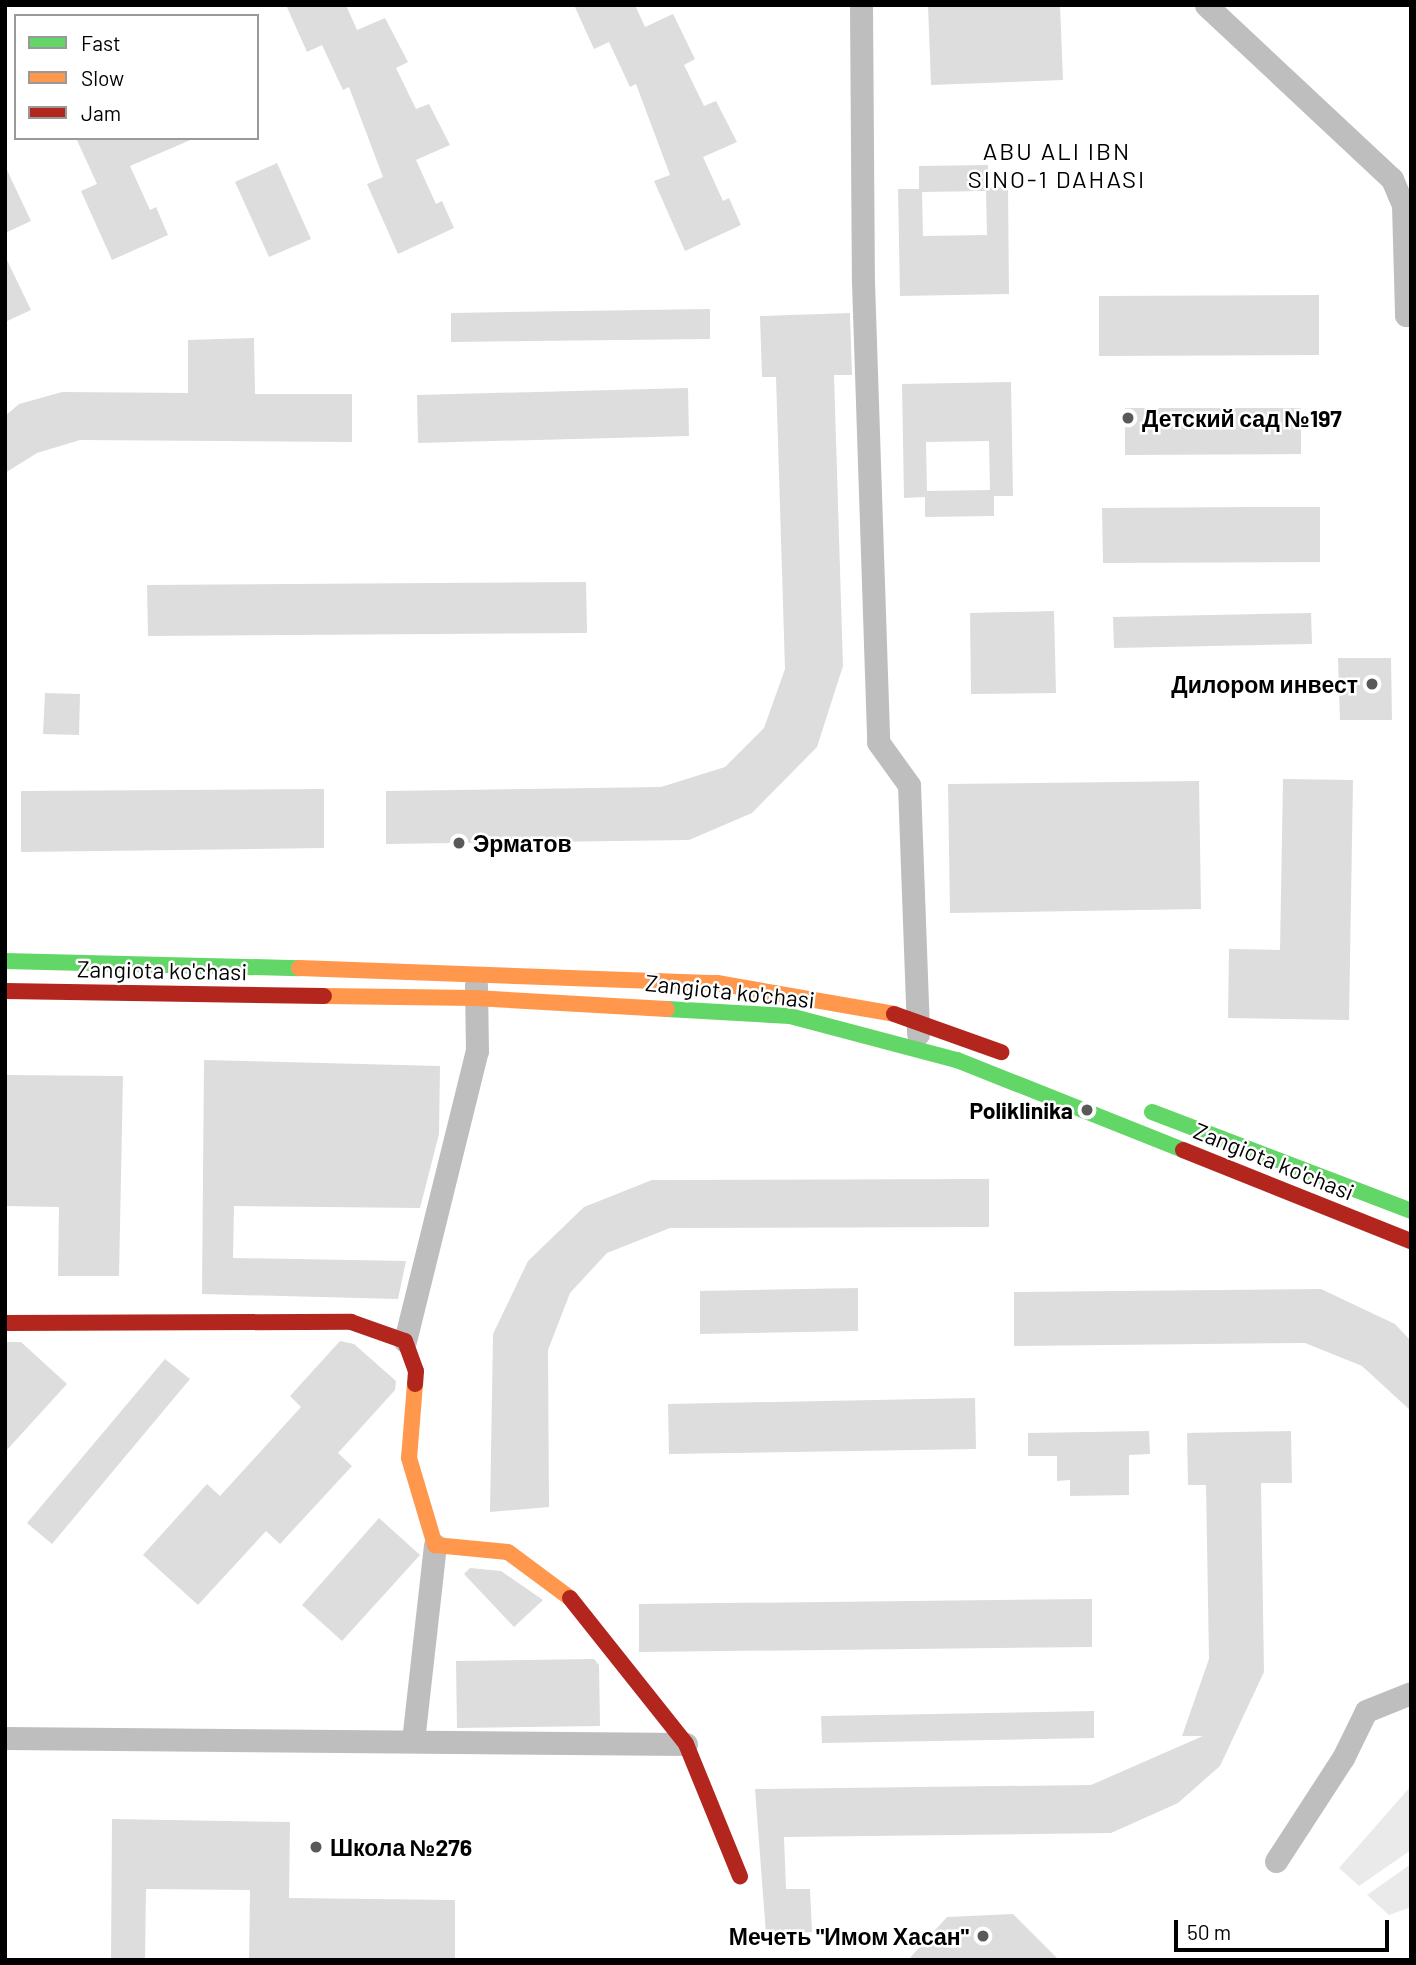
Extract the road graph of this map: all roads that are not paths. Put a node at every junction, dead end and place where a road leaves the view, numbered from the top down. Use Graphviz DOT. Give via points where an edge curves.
graph roads {
  1 [pos="861,5"];
  2 [pos="1206,5"];
  3 [pos="1411,315"];
  4 [pos="5,961"];
  5 [pos="476,972"];
  6 [pos="5,991"];
  7 [pos="475,998"];
  8 [pos="916,1019"];
  9 [pos="920,1048"];
  10 [pos="1020,1059"];
  11 [pos="1138,1107"];
  12 [pos="1411,1211"];
  13 [pos="1411,1241"];
  14 [pos="5,1323"];
  15 [pos="405,1341"];
  16 [pos="435,1545"];
  17 [pos="1411,1693"];
  18 [pos="5,1738"];
  19 [pos="413,1741"];
  20 [pos="686,1744"];
  21 [pos="1276,1861"];
  22 [pos="740,1876"];
  1 -- 8 [label="street" via="863,282 878,742 909,785"];
  2 -- 3 [label="street" via="1392,179 1403,205 1406,315"];
  4 -- 5 [label="main road, Zangiota ko'chasi"];
  5 -- 7 [label="street"];
  5 -- 8 [label="main road, Zangiota ko'chasi" via="717,983 832,999"];
  6 -- 7 [label="main road, Zangiota ko'chasi"];
  7 -- 9 [label="main road, Zangiota ko'chasi" via="790,1016"];
  7 -- 15 [label="street" via="477,1051"];
  8 -- 9 [label="street"];
  8 -- 10 [label="main road, Zangiota ko'chasi"];
  9 -- 13 [label="main road, Zangiota ko'chasi"];
  11 -- 12 [label="main road, Zangiota ko'chasi"];
  14 -- 15 [label="main road" via="351,1322"];
  15 -- 16 [label="main road" via="416,1371 409,1458"];
  16 -- 19 [label="street"];
  16 -- 20 [label="main road" via="508,1552 564,1590"];
  17 -- 21 [label="street" via="1366,1711 1343,1758"];
  18 -- 19 [label="street"];
  19 -- 20 [label="street"];
  20 -- 22 [label="main road"];
}
